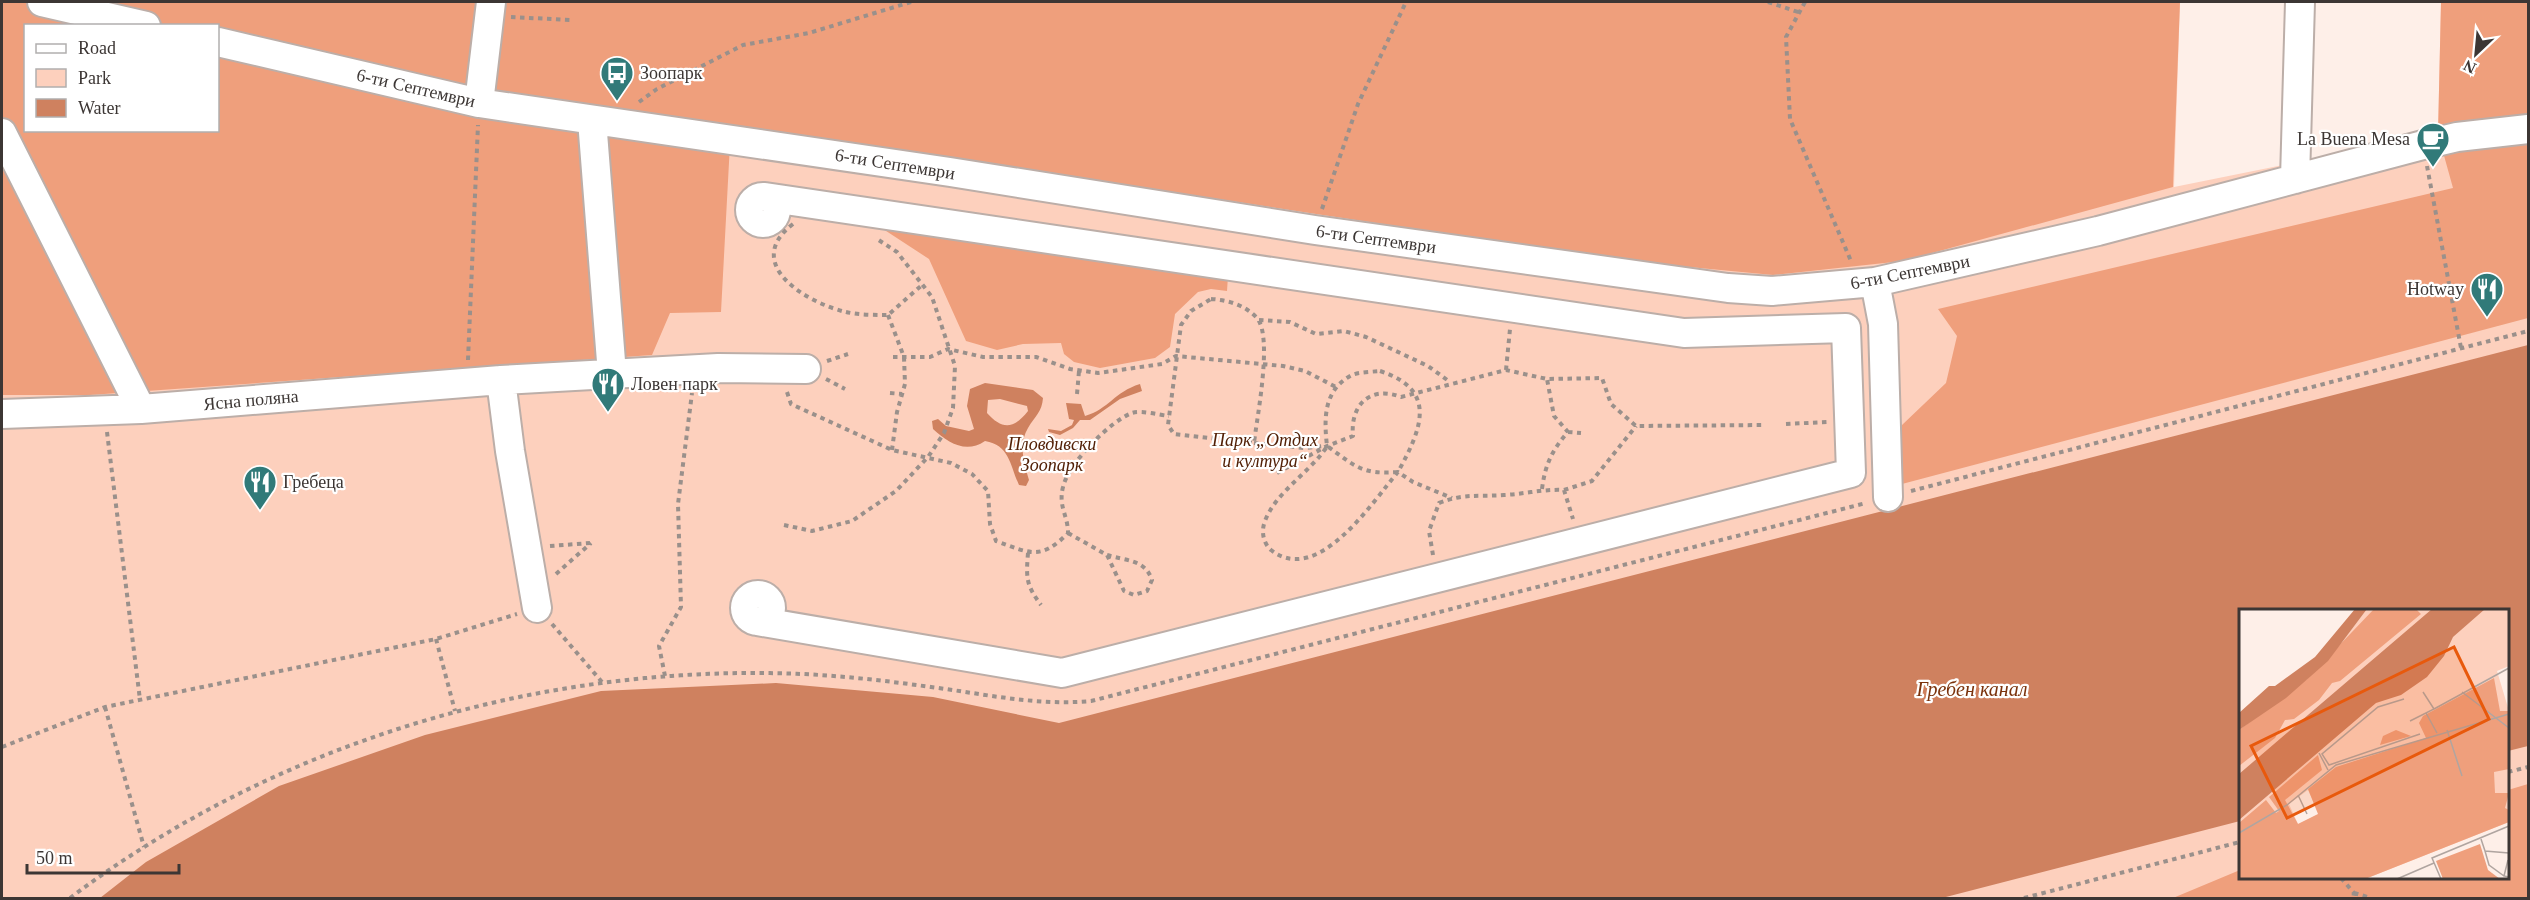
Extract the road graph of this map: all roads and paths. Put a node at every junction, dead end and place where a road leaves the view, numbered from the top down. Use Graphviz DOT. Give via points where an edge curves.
graph roads {
  1 [pos="42,2"];
  2 [pos="910,2"];
  3 [pos="1406,2"];
  4 [pos="1768,2"];
  5 [pos="1805,2"];
  6 [pos="2300,2"];
  7 [pos="490,9"];
  8 [pos="1798,12"];
  9 [pos="570,20"];
  10 [pos="137,24"];
  11 [pos="219,42"];
  12 [pos="479,103"];
  13 [pos="602,121"];
  14 [pos="2529,129"];
  15 [pos="2,133"];
  16 [pos="2423,145"];
  17 [pos="2295,179"];
  18 [pos="765,197"];
  19 [pos="799,219"];
  20 [pos="1315,230"];
  21 [pos="869,233"];
  22 [pos="1868,283"];
  23 [pos="922,285"];
  24 [pos="1512,309"];
  25 [pos="888,315"];
  26 [pos="1259,320"];
  27 [pos="2461,348"];
  28 [pos="948,349"];
  29 [pos="893,357"];
  30 [pos="904,357"];
  31 [pos="1176,357"];
  32 [pos="1264,365"];
  33 [pos="793,369"];
  34 [pos="694,370"];
  35 [pos="1079,370"];
  36 [pos="1506,370"];
  37 [pos="612,374"];
  38 [pos="1547,379"];
  39 [pos="501,380"];
  40 [pos="467,383"];
  41 [pos="1451,383"];
  42 [pos="1336,387"];
  43 [pos="1415,392"];
  44 [pos="890,393"];
  45 [pos="902,394"];
  46 [pos="1077,394"];
  47 [pos="141,409"];
  48 [pos="104,410"];
  49 [pos="2,414"];
  50 [pos="1169,416"];
  51 [pos="1849,422"];
  52 [pos="1786,423"];
  53 [pos="1765,425"];
  54 [pos="1636,426"];
  55 [pos="1568,432"];
  56 [pos="1581,433"];
  57 [pos="1254,442"];
  58 [pos="1327,446"];
  59 [pos="892,450"];
  60 [pos="928,457"];
  61 [pos="1887,465"];
  62 [pos="1398,472"];
  63 [pos="1851,472"];
  64 [pos="1277,473"];
  65 [pos="1542,489"];
  66 [pos="1564,490"];
  67 [pos="1888,497"];
  68 [pos="1452,498"];
  69 [pos="784,525"];
  70 [pos="1068,533"];
  71 [pos="1578,541"];
  72 [pos="527,547"];
  73 [pos="1028,553"];
  74 [pos="1107,555"];
  75 [pos="1437,576"];
  76 [pos="536,601"];
  77 [pos="1041,605"];
  78 [pos="757,621"];
  79 [pos="436,639"];
  80 [pos="665,676"];
  81 [pos="602,682"];
  82 [pos="140,700"];
  83 [pos="105,707"];
  84 [pos="455,711"];
  85 [pos="2,747"];
  86 [pos="2529,766"];
  87 [pos="2509,772"];
  88 [pos="2239,843"];
  89 [pos="145,848"];
  90 [pos="2342,879"];
  91 [pos="2354,893"];
  92 [pos="2024,898"];
  93 [pos="2353,898"];
  94 [pos="2371,898"];
  1 -- 10 [label="street"];
  2 -- 13 [label="path" via="809,33 743,45"];
  3 -- 20 [label="path" via="1358,104"];
  4 -- 8 [label="path"];
  5 -- 8 [label="path"];
  6 -- 17 [label="street"];
  7 -- 9 [label="path"];
  7 -- 12 [label="street"];
  8 -- 22 [label="path" via="1786,37 1790,119"];
  11 -- 12 [label="street, 6-ти Септември"];
  12 -- 13 [label="street, 6-ти Септември"];
  12 -- 40 [label="path"];
  13 -- 20 [label="street, 6-ти Септември"];
  13 -- 37 [label="street"];
  14 -- 16 [label="street, 6-ти Септември"];
  15 -- 47 [label="street"];
  16 -- 17 [label="street, 6-ти Септември"];
  16 -- 27 [label="path"];
  17 -- 22 [label="street, 6-ти Септември" via="2098,231"];
  18 -- 24 [label="street"];
  19 -- 25 [label="path" via="780,234 773,248 776,265 785,280 801,294 846,312"];
  20 -- 22 [label="street, 6-ти Септември" via="1728,288 1772,291"];
  21 -- 23 [label="path" via="897,252"];
  22 -- 61 [label="street" via="1883,324"];
  23 -- 25 [label="path"];
  23 -- 28 [label="path" via="932,297"];
  24 -- 36 [label="path"];
  24 -- 51 [label="street" via="1684,333 1846,328"];
  25 -- 30 [label="path"];
  26 -- 31 [label="path" via="1228,300 1211,299 1191,311 1181,325"];
  26 -- 32 [label="path" via="1265,340"];
  26 -- 41 [label="path" via="1290,322 1316,334 1344,331 1366,336 1428,366"];
  28 -- 30 [label="path" via="930,357"];
  28 -- 35 [label="path" via="983,357 1036,357"];
  28 -- 60 [label="path" via="955,366 953,408 944,433"];
  29 -- 30 [label="path"];
  30 -- 45 [label="path"];
  31 -- 32 [label="path"];
  31 -- 35 [label="path" via="1137,369 1098,373"];
  31 -- 50 [label="path"];
  32 -- 42 [label="path" via="1305,371"];
  32 -- 57 [label="path"];
  33 -- 34 [label="street, Ясна поляна"];
  33 -- 59 [label="path" via="791,404"];
  34 -- 37 [label="street, Ясна поляна"];
  34 -- 80 [label="path" via="678,504 681,607 659,646"];
  35 -- 46 [label="path"];
  36 -- 38 [label="path"];
  36 -- 41 [label="path"];
  37 -- 39 [label="street, Ясна поляна"];
  38 -- 54 [label="path" via="1602,378 1611,404"];
  38 -- 55 [label="path" via="1554,416"];
  39 -- 40 [label="street, Ясна поляна"];
  39 -- 72 [label="street"];
  40 -- 47 [label="street, Ясна поляна"];
  41 -- 43 [label="path"];
  42 -- 43 [label="path" via="1353,374 1380,371 1397,377"];
  42 -- 58 [label="path" via="1325,414"];
  43 -- 58 [label="path" via="1401,397 1389,392 1370,395 1358,407 1353,436"];
  43 -- 62 [label="path" via="1422,413 1414,442"];
  44 -- 45 [label="path"];
  45 -- 59 [label="path"];
  47 -- 48 [label="street, Ясна поляна"];
  48 -- 49 [label="street, Ясна поляна"];
  48 -- 82 [label="path"];
  50 -- 57 [label="path" via="1168,425 1174,434"];
  50 -- 70 [label="path" via="1133,412 1107,429 1079,458 1063,485 1061,506"];
  51 -- 52 [label="path"];
  51 -- 63 [label="street"];
  53 -- 54 [label="path"];
  54 -- 66 [label="path" via="1592,481"];
  55 -- 56 [label="path"];
  55 -- 65 [label="path" via="1545,467"];
  57 -- 58 [label="path" via="1304,448"];
  58 -- 62 [label="path" via="1359,469 1378,474"];
  58 -- 62 [label="path" via="1315,464 1275,502 1264,523 1263,537 1270,549 1287,558 1313,556 1341,539"];
  58 -- 64 [label="path"];
  59 -- 60 [label="path"];
  60 -- 69 [label="path" via="897,491 852,521 813,531"];
  60 -- 73 [label="path" via="972,474 988,491 990,524 996,541"];
  61 -- 63 [label="street"];
  61 -- 67 [label="street"];
  62 -- 68 [label="path"];
  63 -- 71 [label="street"];
  65 -- 66 [label="path"];
  65 -- 68 [label="path"];
  66 -- 71 [label="path"];
  68 -- 75 [label="path" via="1439,503 1429,531"];
  70 -- 73 [label="path" via="1053,548"];
  70 -- 74 [label="path"];
  71 -- 75 [label="street"];
  72 -- 76 [label="street"];
  72 -- 76 [label="path" via="591,543"];
  73 -- 77 [label="path" via="1026,579"];
  74 -- 74 [label="path" via="1149,569 1152,580 1147,591 1124,591"];
  75 -- 78 [label="street" via="1062,673"];
  76 -- 79 [label="path"];
  76 -- 81 [label="path"];
  79 -- 82 [label="path"];
  79 -- 84 [label="path"];
  82 -- 83 [label="path"];
  83 -- 85 [label="path"];
  83 -- 89 [label="path"];
  86 -- 87 [label="path"];
  88 -- 92 [label="path"];
  90 -- 91 [label="path"];
  91 -- 93 [label="path"];
  91 -- 94 [label="path"];
}
